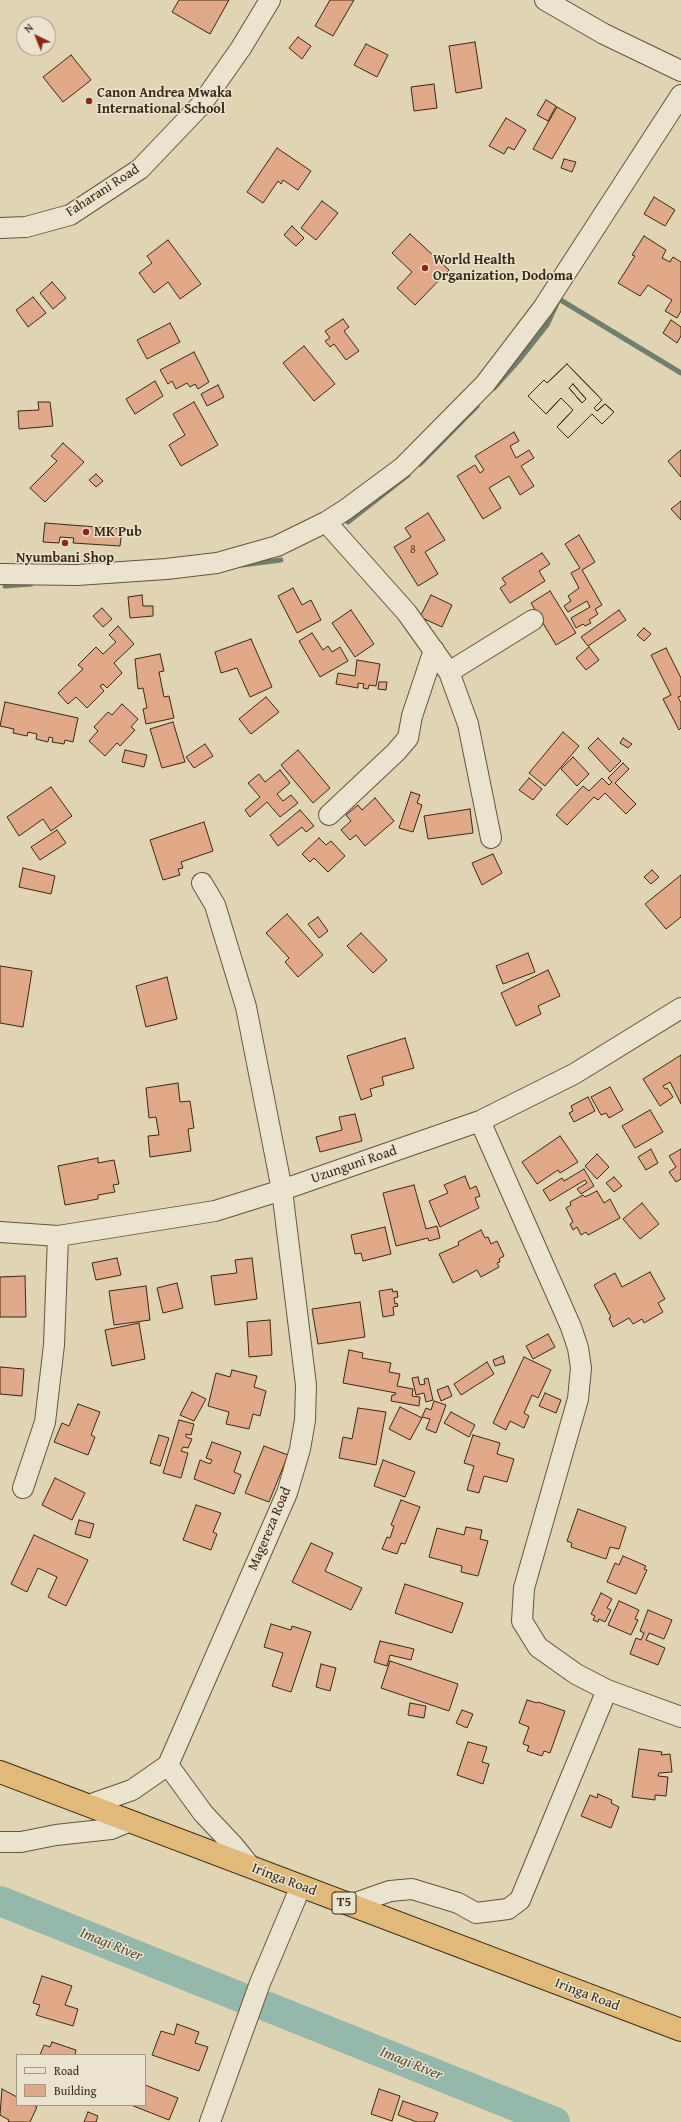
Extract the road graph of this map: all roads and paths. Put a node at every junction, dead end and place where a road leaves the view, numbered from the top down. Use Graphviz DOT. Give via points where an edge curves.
graph roads {
  1 [pos="270,0"];
  2 [pos="545,0"];
  3 [pos="681,71"];
  4 [pos="681,95"];
  5 [pos="0,228"];
  6 [pos="326,522"];
  7 [pos="0,574"];
  8 [pos="533,620"];
  9 [pos="434,650"];
  10 [pos="449,672"];
  11 [pos="329,815"];
  12 [pos="491,838"];
  13 [pos="202,883"];
  14 [pos="681,1008"];
  15 [pos="480,1121"];
  16 [pos="282,1190"];
  17 [pos="0,1232"];
  18 [pos="58,1236"];
  19 [pos="23,1488"];
  20 [pos="607,1690"];
  21 [pos="681,1718"];
  22 [pos="168,1765"];
  23 [pos="2,1770"];
  24 [pos="88,1805"];
  25 [pos="130,1821"];
  26 [pos="0,1842"];
  27 [pos="250,1866"];
  28 [pos="301,1886"];
  29 [pos="350,1905"];
  30 [pos="681,2030"];
  31 [pos="210,2122"];
  1 -- 5 [label="street, Faharani Road" via="241,48 201,105 140,169 70,214 26,227"];
  2 -- 3 [label="street" via="604,34"];
  4 -- 6 [label="street" via="544,308 485,384 403,467"];
  6 -- 7 [label="street" via="277,546 217,563 77,575"];
  6 -- 9 [label="street" via="407,613"];
  8 -- 10 [label="street"];
  9 -- 10 [label="street"];
  9 -- 11 [label="street" via="412,716 408,738"];
  10 -- 12 [label="street" via="468,724"];
  13 -- 16 [label="street, Magereza Road" via="215,905 246,1007"];
  14 -- 15 [label="street, Uzunguni Road" via="574,1074"];
  15 -- 16 [label="street, Uzunguni Road"];
  15 -- 20 [label="street" via="571,1327 581,1368 578,1399 524,1588 522,1621 538,1647 576,1674"];
  16 -- 18 [label="street, Uzunguni Road" via="215,1211"];
  16 -- 22 [label="street, Magereza Road" via="306,1385 305,1420 300,1449 287,1493"];
  17 -- 18 [label="street, Uzunguni Road"];
  18 -- 19 [label="street" via="54,1345 45,1422"];
  20 -- 21 [label="street"];
  20 -- 29 [label="street" via="520,1900 508,1908 476,1913 458,1903 412,1889 390,1891"];
  22 -- 24 [label="street" via="132,1790"];
  22 -- 27 [label="street" via="203,1813"];
  23 -- 24 [label="highway, Iringa Road / T5"];
  24 -- 25 [label="highway, Iringa Road / T5"];
  25 -- 26 [label="street" via="112,1829 21,1842"];
  25 -- 27 [label="highway, Iringa Road / T5"];
  27 -- 28 [label="highway, Iringa Road / T5"];
  28 -- 29 [label="highway, Iringa Road / T5"];
  28 -- 31 [label="street" via="260,1983"];
  29 -- 30 [label="highway, Iringa Road / T5"];
}
